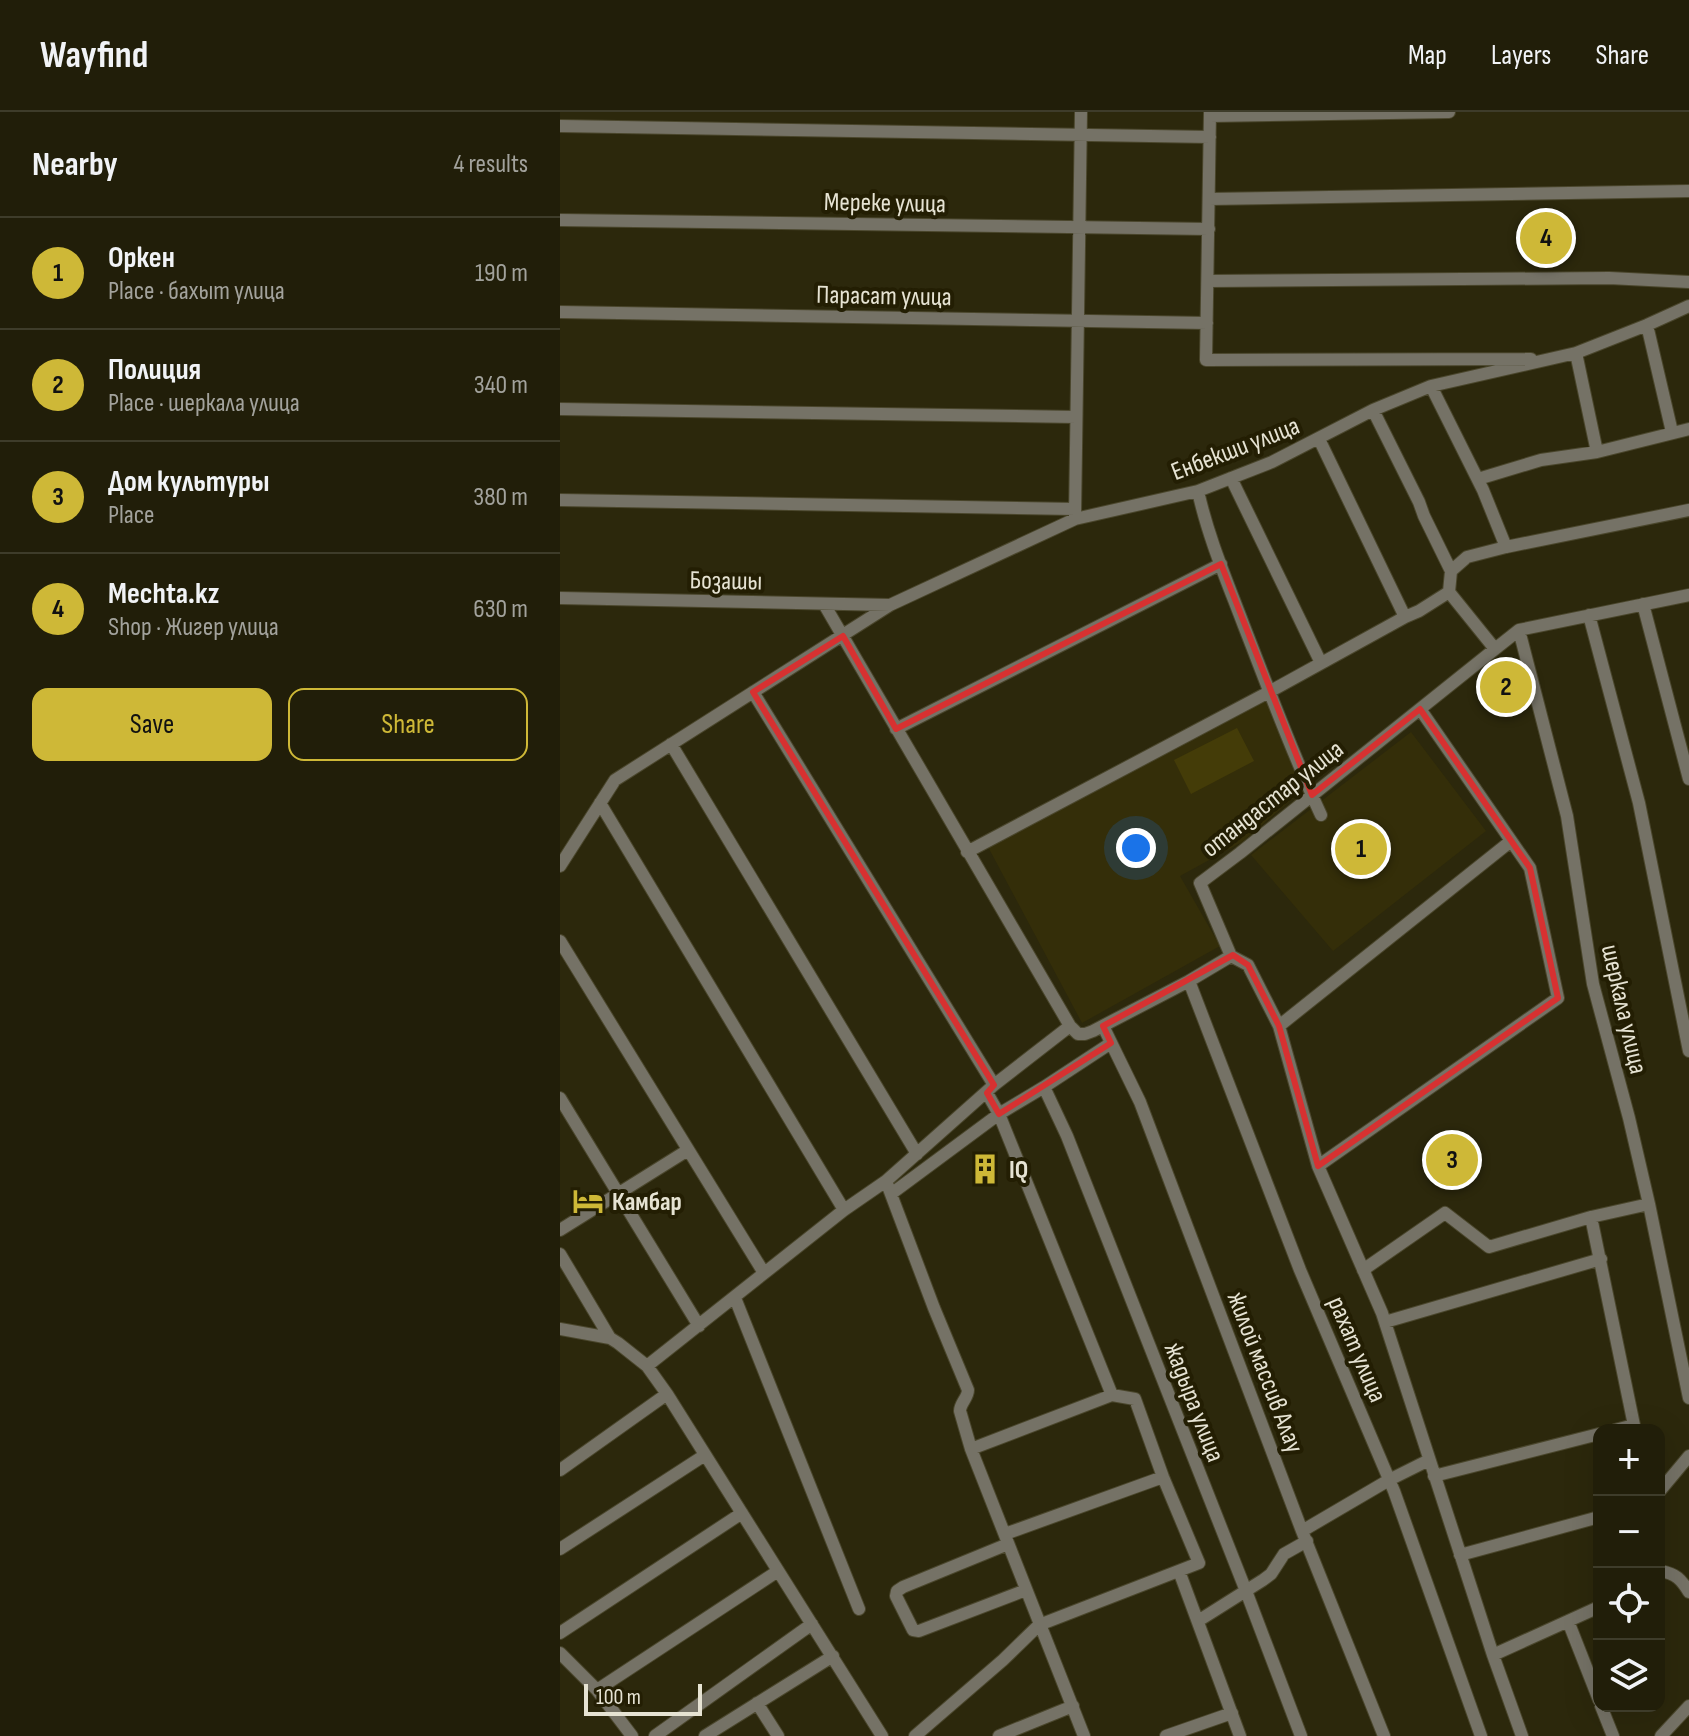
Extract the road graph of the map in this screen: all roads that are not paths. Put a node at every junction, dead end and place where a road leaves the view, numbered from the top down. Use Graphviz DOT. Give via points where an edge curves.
graph roads {
  1 [pos="1081,112"];
  2 [pos="1449,112"];
  3 [pos="1210,114"];
  4 [pos="560,126"];
  5 [pos="1080,135"];
  6 [pos="1210,137"];
  7 [pos="1689,191"];
  8 [pos="1209,199"];
  9 [pos="560,220"];
  10 [pos="1079,227"];
  11 [pos="1209,229"];
  12 [pos="1208,281"];
  13 [pos="1689,282"];
  14 [pos="1689,306"];
  15 [pos="560,312"];
  16 [pos="1078,320"];
  17 [pos="1207,323"];
  18 [pos="1647,325"];
  19 [pos="1576,353"];
  20 [pos="1554,359"];
  21 [pos="1431,386"];
  22 [pos="560,409"];
  23 [pos="1373,410"];
  24 [pos="1076,417"];
  25 [pos="1689,429"];
  26 [pos="1672,432"];
  27 [pos="1319,439"];
  28 [pos="1597,452"];
  29 [pos="1231,478"];
  30 [pos="1478,479"];
  31 [pos="1198,491"];
  32 [pos="560,500"];
  33 [pos="1689,510"];
  34 [pos="1075,514"];
  35 [pos="1506,547"];
  36 [pos="1221,564"];
  37 [pos="1451,571"];
  38 [pos="1449,592"];
  39 [pos="1689,595"];
  40 [pos="560,598"];
  41 [pos="824,604"];
  42 [pos="1643,604"];
  43 [pos="890,605"];
  44 [pos="1589,615"];
  45 [pos="1405,617"];
  46 [pos="1519,630"];
  47 [pos="843,636"];
  48 [pos="1495,649"];
  49 [pos="1321,663"];
  50 [pos="753,692"];
  51 [pos="1269,692"];
  52 [pos="1420,709"];
  53 [pos="896,729"];
  54 [pos="671,744"];
  55 [pos="1689,779"];
  56 [pos="1312,795"];
  57 [pos="600,803"];
  58 [pos="1321,815"];
  59 [pos="1511,841"];
  60 [pos="967,852"];
  61 [pos="560,866"];
  62 [pos="560,941"];
  63 [pos="1231,956"];
  64 [pos="1189,981"];
  65 [pos="1103,1026"];
  66 [pos="1279,1026"];
  67 [pos="1074,1030"];
  68 [pos="1111,1043"];
  69 [pos="1689,1051"];
  70 [pos="1044,1087"];
  71 [pos="990,1089"];
  72 [pos="560,1098"];
  73 [pos="999,1114"];
  74 [pos="688,1150"];
  75 [pos="917,1154"];
  76 [pos="1318,1166"];
  77 [pos="889,1187"];
  78 [pos="619,1194"];
  79 [pos="1649,1204"];
  80 [pos="844,1210"];
  81 [pos="1591,1217"];
  82 [pos="560,1230"];
  83 [pos="560,1254"];
  84 [pos="1601,1259"];
  85 [pos="1363,1270"];
  86 [pos="764,1273"];
  87 [pos="735,1298"];
  88 [pos="1385,1322"];
  89 [pos="699,1326"];
  90 [pos="560,1329"];
  91 [pos="610,1338"];
  92 [pos="647,1366"];
  93 [pos="667,1394"];
  94 [pos="1112,1395"];
  95 [pos="1689,1398"];
  96 [pos="1634,1424"];
  97 [pos="1593,1436"];
  98 [pos="971,1449"];
  99 [pos="705,1455"];
  100 [pos="1689,1456"];
  101 [pos="1429,1460"];
  102 [pos="560,1470"];
  103 [pos="1434,1476"];
  104 [pos="1163,1477"];
  105 [pos="1389,1480"];
  106 [pos="1665,1485"];
  107 [pos="742,1513"];
  108 [pos="1593,1519"];
  109 [pos="1304,1536"];
  110 [pos="1006,1539"];
  111 [pos="560,1549"];
  112 [pos="1460,1555"];
  113 [pos="1665,1570"];
  114 [pos="778,1571"];
  115 [pos="1179,1571"];
  116 [pos="1026,1590"];
  117 [pos="1246,1591"];
  118 [pos="1689,1592"];
  119 [pos="859,1609"];
  120 [pos="1593,1610"];
  121 [pos="1198,1621"];
  122 [pos="1568,1621"];
  123 [pos="812,1624"];
  124 [pos="1039,1625"];
  125 [pos="560,1633"];
  126 [pos="560,1653"];
  127 [pos="1493,1655"];
  128 [pos="833,1656"];
  129 [pos="1593,1685"];
  130 [pos="597,1690"];
  131 [pos="757,1703"];
  132 [pos="1073,1706"];
  133 [pos="1689,1706"];
  134 [pos="1603,1712"];
  135 [pos="1232,1713"];
  136 [pos="632,1736"];
  137 [pos="655,1736"];
  138 [pos="705,1736"];
  139 [pos="778,1736"];
  140 [pos="882,1736"];
  141 [pos="915,1736"];
  142 [pos="999,1736"];
  143 [pos="1084,1736"];
  144 [pos="1166,1736"];
  145 [pos="1240,1736"];
  146 [pos="1301,1736"];
  147 [pos="1384,1736"];
  148 [pos="1481,1736"];
  149 [pos="1522,1736"];
  150 [pos="1613,1736"];
  151 [pos="1661,1736"];
  1 -- 5 [label="street"];
  2 -- 3 [label="street"];
  3 -- 6 [label="street"];
  4 -- 5 [label="street"];
  5 -- 6 [label="street"];
  5 -- 10 [label="street"];
  6 -- 8 [label="street"];
  7 -- 8 [label="street"];
  8 -- 11 [label="street"];
  9 -- 10 [label="street, Мереке улица"];
  10 -- 11 [label="street, Мереке улица"];
  10 -- 16 [label="street"];
  11 -- 12 [label="street"];
  12 -- 13 [label="street"];
  12 -- 17 [label="street"];
  14 -- 18 [label="street, Енбекши улица"];
  15 -- 16 [label="street, Парасат улица"];
  16 -- 17 [label="street, Парасат улица"];
  16 -- 24 [label="street"];
  17 -- 20 [label="street, Енбекши улица" via="1206,360"];
  18 -- 19 [label="street, Енбекши улица"];
  18 -- 26 [label="street"];
  19 -- 20 [label="street, Енбекши улица"];
  19 -- 28 [label="street"];
  20 -- 21 [label="street, Енбекши улица"];
  21 -- 23 [label="street, Енбекши улица"];
  21 -- 30 [label="street"];
  22 -- 24 [label="street"];
  23 -- 27 [label="street, Енбекши улица"];
  23 -- 37 [label="street"];
  24 -- 34 [label="street"];
  25 -- 26 [label="street"];
  26 -- 28 [label="street"];
  27 -- 29 [label="street, Енбекши улица"];
  27 -- 45 [label="street"];
  28 -- 30 [label="street" via="1541,460"];
  29 -- 31 [label="street, Енбекши улица"];
  29 -- 49 [label="street"];
  30 -- 35 [label="street"];
  31 -- 34 [label="street, Енбекши улица"];
  31 -- 36 [label="street"];
  32 -- 34 [label="street"];
  33 -- 35 [label="street"];
  34 -- 43 [label="street, Енбекши улица"];
  35 -- 37 [label="street" via="1467,557"];
  36 -- 51 [label="street"];
  36 -- 53 [label="street"];
  37 -- 38 [label="street"];
  38 -- 45 [label="street"];
  38 -- 48 [label="street"];
  39 -- 42 [label="street"];
  40 -- 41 [label="street, Бозашы"];
  41 -- 43 [label="street, Бозашы"];
  41 -- 47 [label="street"];
  42 -- 44 [label="street"];
  42 -- 55 [label="street"];
  43 -- 47 [label="street, Енбекши улица"];
  44 -- 46 [label="street"];
  44 -- 69 [label="street" via="1639,803"];
  45 -- 49 [label="street"];
  46 -- 48 [label="street, отандастар улица"];
  46 -- 79 [label="street, шеркала улица" via="1567,816 1593,984"];
  47 -- 50 [label="street, Енбекши улица"];
  47 -- 53 [label="street"];
  48 -- 52 [label="street, отандастар улица"];
  49 -- 51 [label="street"];
  50 -- 54 [label="street, Енбекши улица"];
  50 -- 71 [label="street"];
  51 -- 56 [label="street"];
  51 -- 60 [label="street"];
  52 -- 56 [label="street, отандастар улица"];
  52 -- 59 [label="street"];
  53 -- 60 [label="street"];
  54 -- 57 [label="street, Енбекши улица" via="615,780"];
  54 -- 75 [label="street"];
  56 -- 58 [label="street"];
  56 -- 63 [label="street, отандастар улица" via="1200,883"];
  57 -- 61 [label="street, Енбекши улица"];
  57 -- 80 [label="street"];
  59 -- 66 [label="street"];
  59 -- 76 [label="street" via="1530,868 1558,998"];
  60 -- 67 [label="street"];
  62 -- 74 [label="street"];
  63 -- 64 [label="street"];
  63 -- 66 [label="street" via="1248,965"];
  64 -- 65 [label="street"];
  64 -- 105 [label="street, рахат улица" via="1300,1270"];
  65 -- 67 [label="street" via="1085,1034"];
  65 -- 68 [label="street, жилой массив Алау"];
  66 -- 76 [label="street"];
  67 -- 71 [label="street"];
  68 -- 70 [label="street"];
  68 -- 109 [label="street, жилой массив Алау" via="1140,1102"];
  70 -- 73 [label="street"];
  70 -- 117 [label="street, жадыра улица"];
  71 -- 73 [label="street"];
  71 -- 75 [label="street"];
  72 -- 78 [label="street"];
  73 -- 77 [label="street"];
  73 -- 94 [label="street"];
  74 -- 78 [label="street"];
  74 -- 86 [label="street"];
  75 -- 77 [label="street"];
  76 -- 85 [label="street"];
  77 -- 80 [label="street"];
  77 -- 98 [label="street" via="968,1390 960,1411"];
  78 -- 82 [label="street"];
  78 -- 89 [label="street"];
  79 -- 81 [label="street"];
  79 -- 95 [label="street, шеркала улица"];
  80 -- 86 [label="street"];
  81 -- 84 [label="street"];
  81 -- 85 [label="street" via="1489,1247 1445,1213"];
  83 -- 91 [label="street"];
  84 -- 88 [label="street"];
  84 -- 96 [label="street"];
  85 -- 88 [label="street"];
  86 -- 87 [label="street"];
  87 -- 89 [label="street"];
  87 -- 119 [label="street"];
  88 -- 101 [label="street"];
  89 -- 92 [label="street"];
  90 -- 91 [label="street"];
  91 -- 92 [label="street"];
  92 -- 93 [label="street"];
  93 -- 99 [label="street"];
  93 -- 102 [label="street"];
  94 -- 98 [label="street"];
  94 -- 104 [label="street" via="1135,1399"];
  97 -- 103 [label="street"];
  98 -- 110 [label="street"];
  99 -- 107 [label="street"];
  99 -- 111 [label="street"];
  100 -- 106 [label="street"];
  101 -- 103 [label="street"];
  101 -- 105 [label="street"];
  103 -- 112 [label="street"];
  104 -- 110 [label="street"];
  104 -- 115 [label="street" via="1199,1563"];
  105 -- 109 [label="street"];
  105 -- 148 [label="street, рахат улица"];
  107 -- 114 [label="street"];
  107 -- 125 [label="street"];
  108 -- 112 [label="street"];
  109 -- 117 [label="street" via="1271,1574"];
  109 -- 147 [label="street, жилой массив Алау"];
  110 -- 116 [label="street"];
  110 -- 116 [label="street" via="903,1587 896,1596 913,1630 919,1631"];
  112 -- 127 [label="street"];
  113 -- 118 [label="street" via="1681,1579"];
  114 -- 123 [label="street"];
  114 -- 130 [label="street"];
  115 -- 121 [label="street"];
  115 -- 124 [label="street"];
  116 -- 124 [label="street"];
  117 -- 121 [label="street"];
  117 -- 146 [label="street, жадыра улица"];
  120 -- 122 [label="street"];
  121 -- 135 [label="street"];
  122 -- 127 [label="street"];
  122 -- 129 [label="street"];
  123 -- 128 [label="street"];
  123 -- 137 [label="street"];
  124 -- 132 [label="street"];
  124 -- 141 [label="street"];
  126 -- 130 [label="street"];
  127 -- 149 [label="street"];
  128 -- 131 [label="street"];
  128 -- 140 [label="street"];
  130 -- 136 [label="street"];
  131 -- 138 [label="street"];
  131 -- 139 [label="street"];
  132 -- 142 [label="street"];
  132 -- 143 [label="street"];
  133 -- 151 [label="street"];
  134 -- 150 [label="street"];
  135 -- 144 [label="street"];
  135 -- 145 [label="street"];
}
